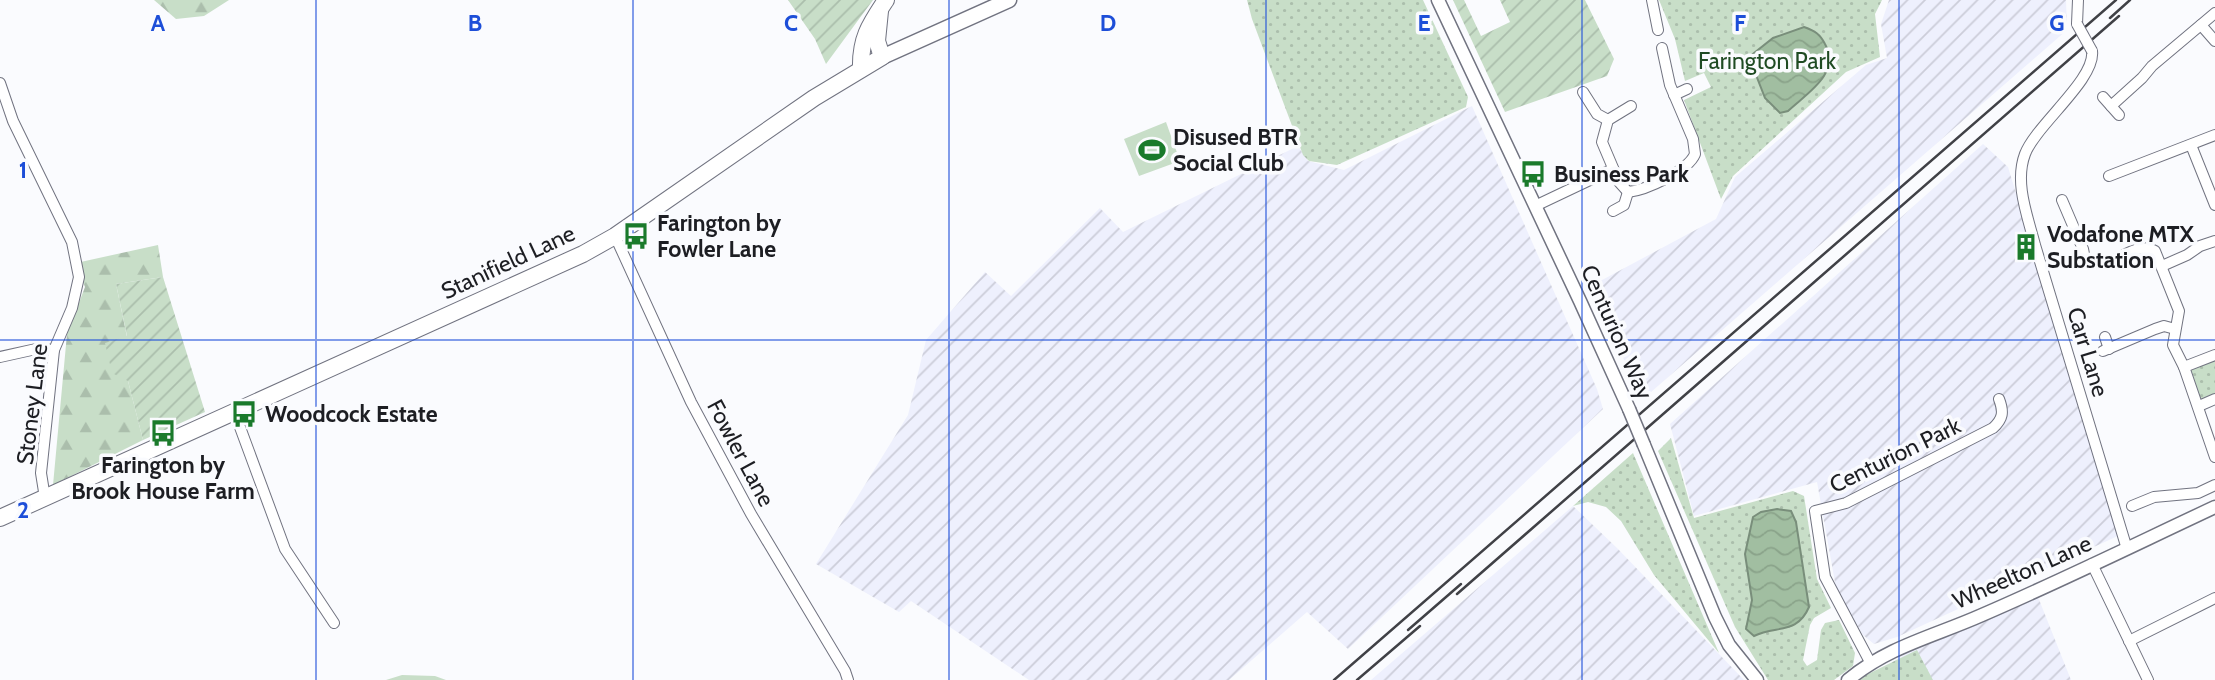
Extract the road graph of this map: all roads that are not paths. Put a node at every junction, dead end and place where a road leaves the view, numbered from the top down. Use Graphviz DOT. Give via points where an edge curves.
graph roads {
  1 [pos="1009,0"];
  2 [pos="1438,0"];
  3 [pos="1652,0"];
  4 [pos="2078,0"];
  5 [pos="883,5"];
  6 [pos="2215,13"];
  7 [pos="2201,25"];
  8 [pos="1658,30"];
  9 [pos="2215,41"];
  10 [pos="1662,48"];
  11 [pos="882,57"];
  12 [pos="861,69"];
  13 [pos="0,83"];
  14 [pos="1687,89"];
  15 [pos="1583,92"];
  16 [pos="1674,95"];
  17 [pos="2102,97"];
  18 [pos="1631,106"];
  19 [pos="2111,106"];
  20 [pos="2119,115"];
  21 [pos="1608,120"];
  22 [pos="2215,135"];
  23 [pos="2191,145"];
  24 [pos="1613,169"];
  25 [pos="2109,176"];
  26 [pos="1628,192"];
  27 [pos="2062,200"];
  28 [pos="2215,205"];
  29 [pos="1535,206"];
  30 [pos="1613,211"];
  31 [pos="615,236"];
  32 [pos="2215,242"];
  33 [pos="2162,266"];
  34 [pos="2175,328"];
  35 [pos="2105,337"];
  36 [pos="54,350"];
  37 [pos="2215,355"];
  38 [pos="0,357"];
  39 [pos="2185,367"];
  40 [pos="1999,399"];
  41 [pos="2215,400"];
  42 [pos="2199,406"];
  43 [pos="234,411"];
  44 [pos="2215,457"];
  45 [pos="2215,485"];
  46 [pos="45,498"];
  47 [pos="2132,506"];
  48 [pos="2215,506"];
  49 [pos="0,517"];
  50 [pos="2127,549"];
  51 [pos="2092,564"];
  52 [pos="2215,598"];
  53 [pos="334,623"];
  54 [pos="2129,641"];
  55 [pos="1870,662"];
  56 [pos="848,680"];
  57 [pos="1757,680"];
  58 [pos="1848,680"];
  59 [pos="2148,680"];
  1 -- 11 [label="main road, Stanifield Lane"];
  2 -- 29 [label="street, Centurion Way"];
  3 -- 8 [label="street"];
  4 -- 50 [label="street, Carr Lane, bridge" via="2077,24 2093,59 2024,155 2021,178 2035,245"];
  5 -- 11 [label="main road" via="877,41"];
  5 -- 12 [label="main road" via="867,28"];
  6 -- 7 [label="street"];
  7 -- 9 [label="street"];
  7 -- 19 [label="street"];
  10 -- 16 [label="street"];
  11 -- 12 [label="main road, Stanifield Lane"];
  12 -- 31 [label="main road, Stanifield Lane"];
  13 -- 36 [label="street, Stoney Lane" via="13,121 72,242 79,277"];
  14 -- 16 [label="street"];
  15 -- 21 [label="street" via="1597,114"];
  16 -- 26 [label="street" via="1693,139 1693,160 1639,191"];
  17 -- 19 [label="street"];
  18 -- 21 [label="street"];
  19 -- 20 [label="street"];
  21 -- 24 [label="street" via="1602,142"];
  22 -- 23 [label="street"];
  23 -- 25 [label="street"];
  23 -- 28 [label="street"];
  24 -- 26 [label="street"];
  24 -- 29 [label="street"];
  26 -- 30 [label="street" via="1624,205"];
  27 -- 33 [label="street" via="2086,264 2104,264 2146,247 2155,251"];
  29 -- 57 [label="street, Centurion Way, bridge" via="1629,409 1715,617 1729,645"];
  31 -- 43 [label="main road, Stanifield Lane"];
  31 -- 56 [label="street, Fowler Lane" via="691,402"];
  32 -- 33 [label="street"];
  33 -- 34 [label="street" via="2179,312"];
  34 -- 35 [label="street" via="2164,326 2106,350"];
  34 -- 39 [label="street" via="2173,345"];
  36 -- 38 [label="street"];
  36 -- 46 [label="street, Stoney Lane" via="41,474"];
  37 -- 39 [label="street"];
  39 -- 42 [label="street"];
  40 -- 55 [label="street, Centurion Park" via="2003,413 1993,428 1846,503 1815,511 1825,577"];
  41 -- 42 [label="street"];
  42 -- 44 [label="street"];
  43 -- 46 [label="main road, Stanifield Lane"];
  43 -- 53 [label="street" via="285,549"];
  45 -- 47 [label="street" via="2198,493 2154,497"];
  46 -- 49 [label="main road, Stanifield Lane"];
  48 -- 50 [label="street, Wheelton Lane"];
  50 -- 51 [label="street, Wheelton Lane"];
  51 -- 54 [label="street"];
  51 -- 55 [label="street, Wheelton Lane"];
  52 -- 54 [label="street"];
  54 -- 59 [label="street"];
  55 -- 58 [label="street, Wheelton Lane"];
}
